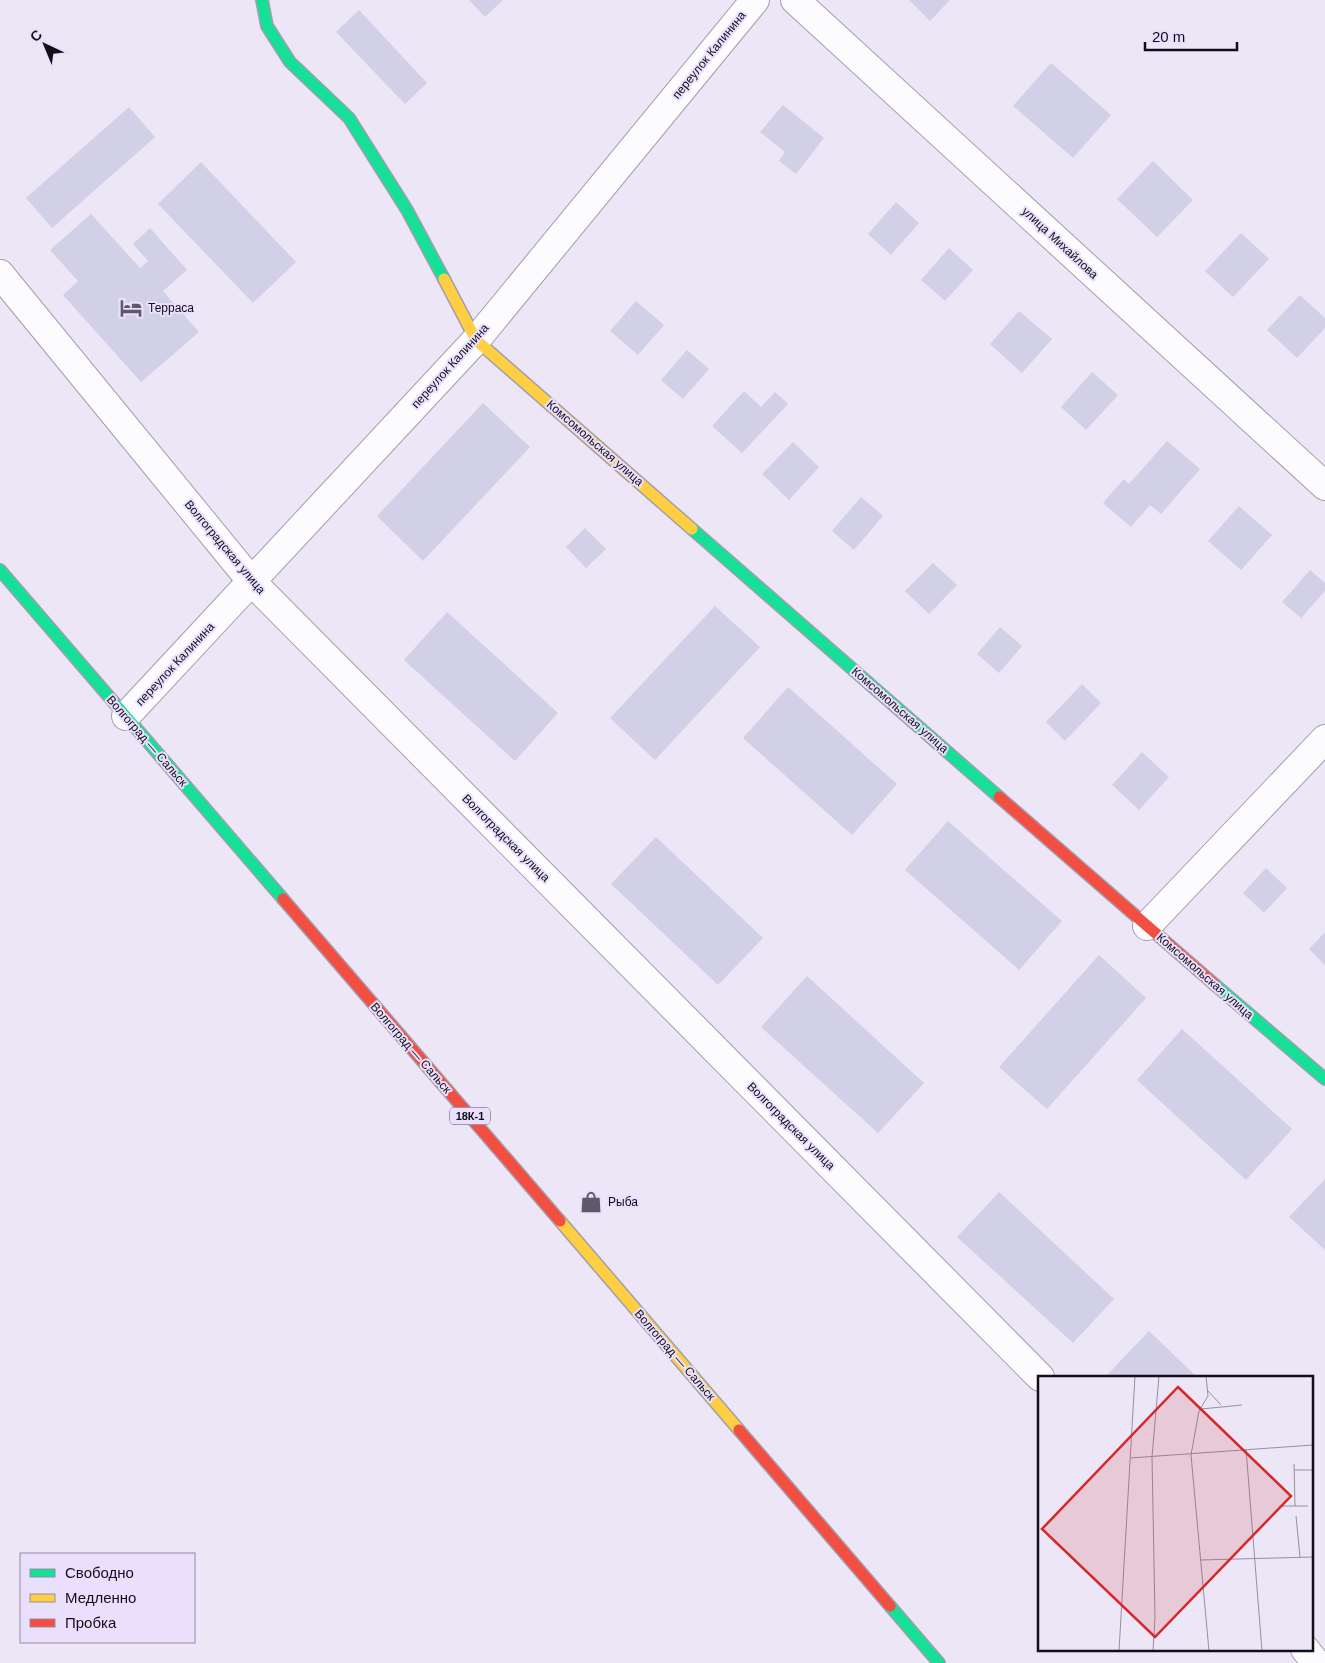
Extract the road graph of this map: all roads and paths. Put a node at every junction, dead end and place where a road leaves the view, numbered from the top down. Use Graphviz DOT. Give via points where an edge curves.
graph roads {
  1 [pos="755,0"];
  2 [pos="794,0"];
  3 [pos="263,1"];
  4 [pos="0,274"];
  5 [pos="476,340"];
  6 [pos="1325,486"];
  7 [pos="0,570"];
  8 [pos="252,582"];
  9 [pos="126,716"];
  10 [pos="1325,739"];
  11 [pos="1148,926"];
  12 [pos="1325,1079"];
  13 [pos="1039,1376"];
  14 [pos="1306,1650"];
  15 [pos="938,1663"];
  16 [pos="1316,1663"];
  1 -- 5 [label="street, переулок Калинина"];
  2 -- 6 [label="street, улица Михайлова"];
  3 -- 5 [label="street" via="267,26 290,62 350,118 407,210"];
  4 -- 8 [label="street, Волгоградская улица"];
  5 -- 8 [label="street, переулок Калинина"];
  5 -- 11 [label="street, Комсомольская улица"];
  7 -- 9 [label="street, Волгоград — Сальск / 18К-1"];
  8 -- 9 [label="street, переулок Калинина"];
  8 -- 13 [label="street, Волгоградская улица"];
  9 -- 15 [label="street, Волгоград — Сальск / 18К-1"];
  10 -- 11 [label="street"];
  11 -- 12 [label="street, Комсомольская улица"];
  14 -- 16 [label="street"];
}
